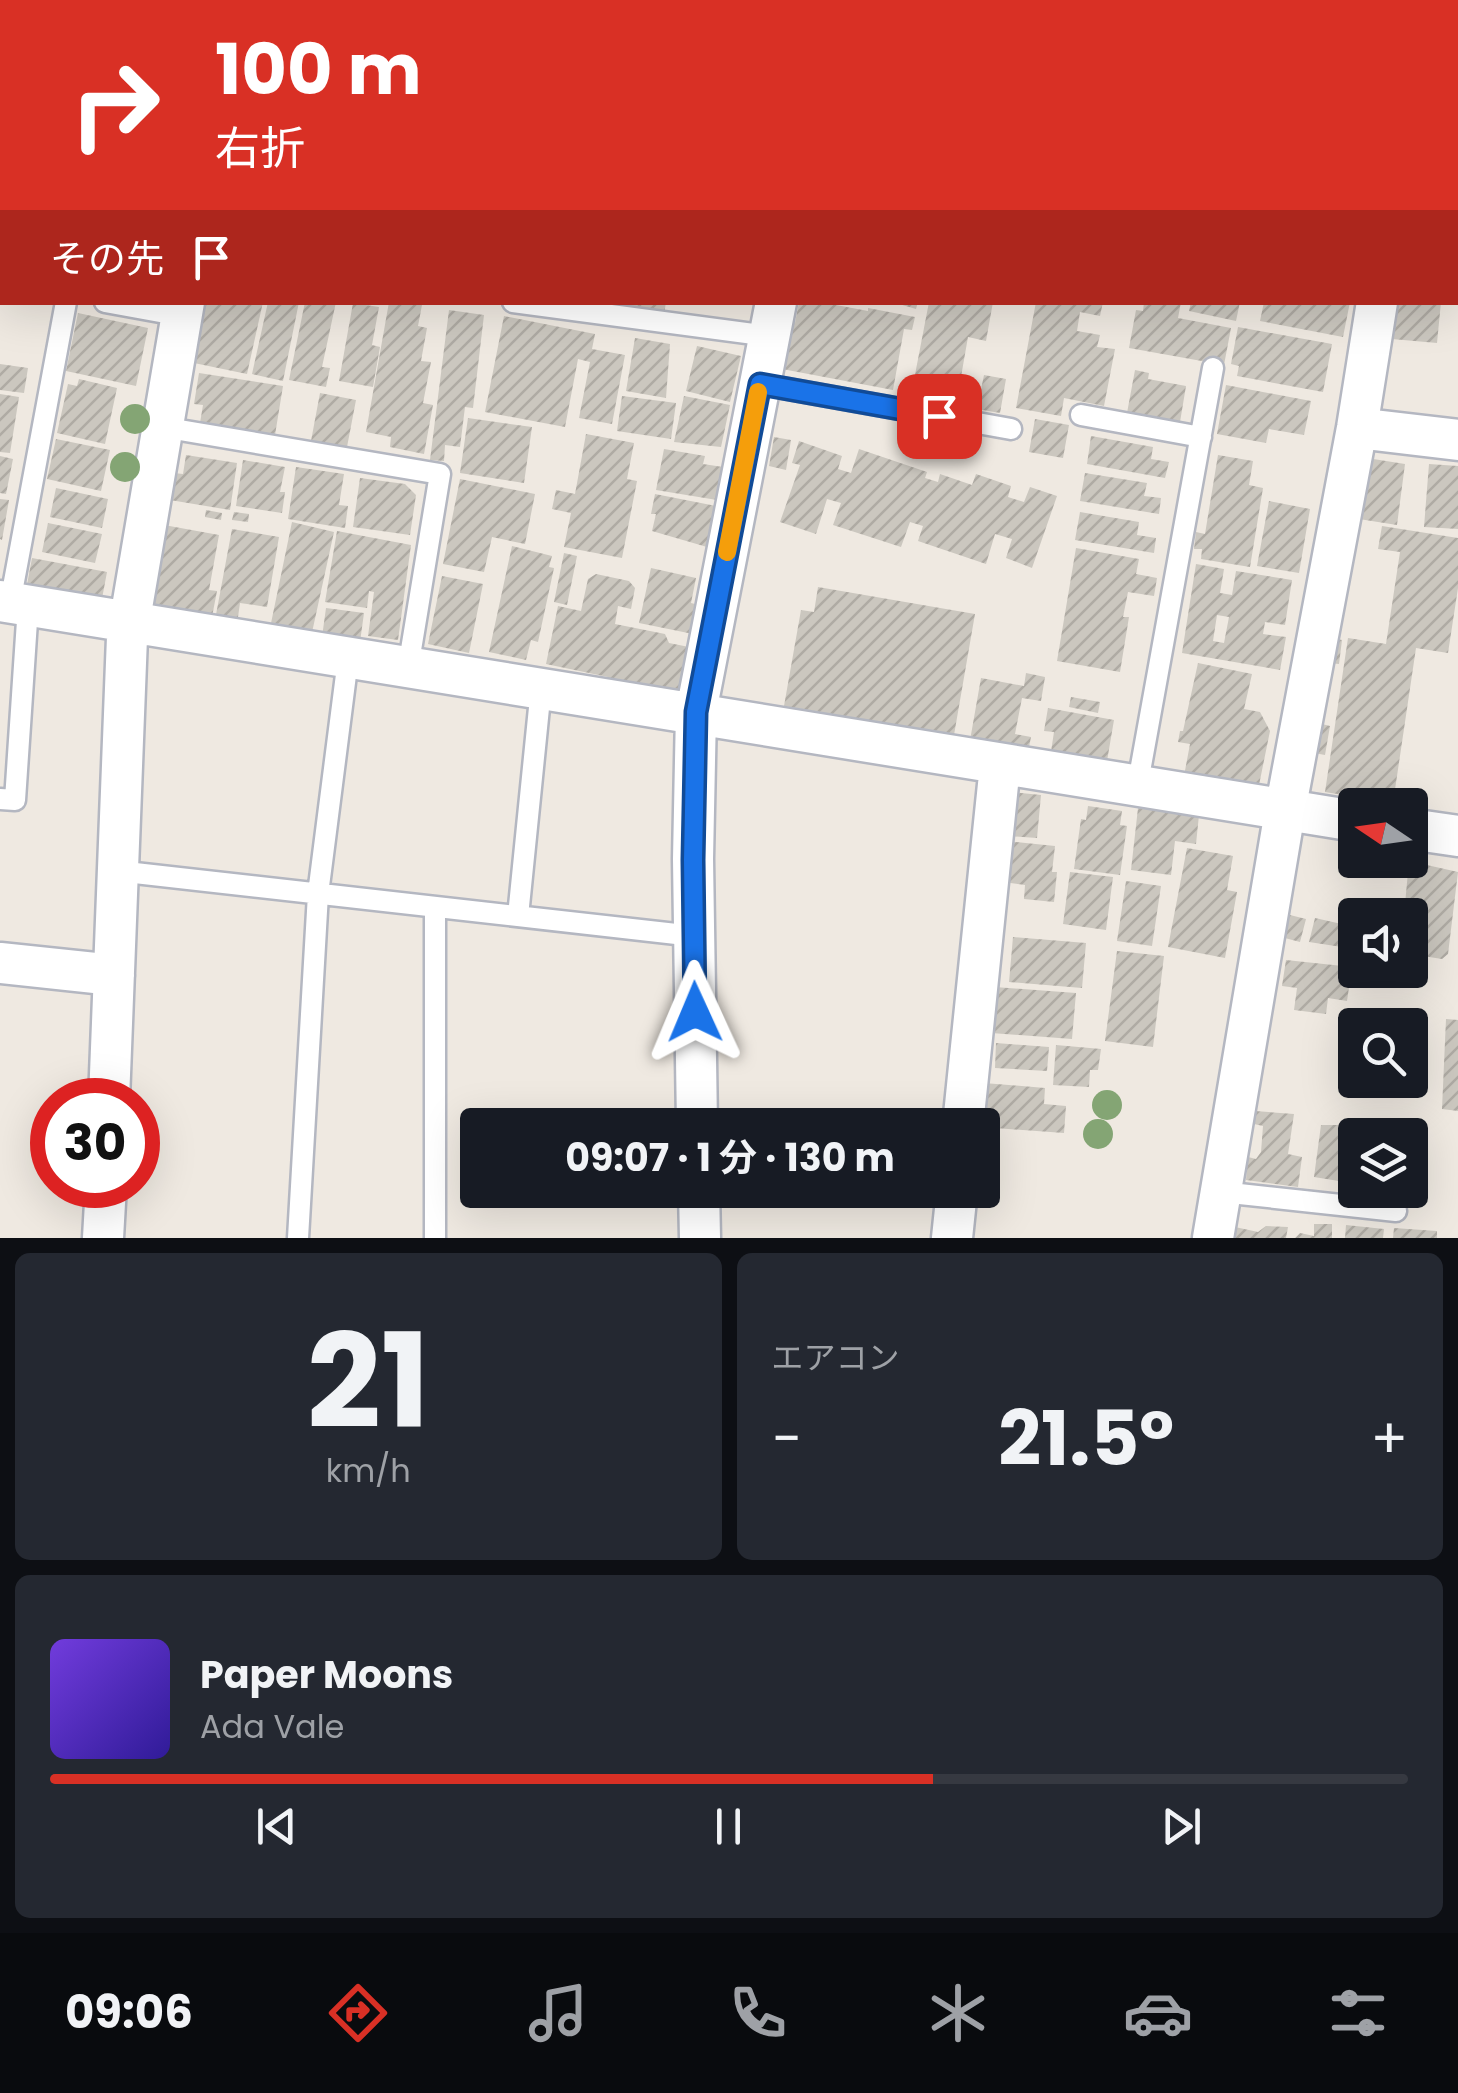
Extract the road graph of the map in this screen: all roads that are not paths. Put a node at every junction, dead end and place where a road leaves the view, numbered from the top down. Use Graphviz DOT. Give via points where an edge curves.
graph roads {
  1 [pos="65,305"];
  2 [pos="138,305"];
  3 [pos="556,305"];
  4 [pos="1377,305"];
  5 [pos="183,309"];
  6 [pos="772,320"];
  7 [pos="1213,368"];
  8 [pos="760,384"];
  9 [pos="1082,415"];
  10 [pos="162,426"];
  11 [pos="1357,428"];
  12 [pos="1011,429"];
  13 [pos="1200,437"];
  14 [pos="1458,440"];
  15 [pos="13,603"];
  16 [pos="130,624"];
  17 [pos="348,659"];
  18 [pos="408,668"];
  19 [pos="541,688"];
  20 [pos="696,712"];
  21 [pos="1000,764"];
  22 [pos="1137,788"];
  23 [pos="0,798"];
  24 [pos="1285,811"];
  25 [pos="1338,819"];
  26 [pos="1428,832"];
  27 [pos="1458,836"];
  28 [pos="118,871"];
  29 [pos="318,894"];
  30 [pos="434,906"];
  31 [pos="518,916"];
  32 [pos="694,936"];
  33 [pos="0,963"];
  34 [pos="114,974"];
  35 [pos="110,1078"];
  36 [pos="698,1108"];
  37 [pos="965,1108"];
  38 [pos="1220,1192"];
  39 [pos="105,1208"];
  40 [pos="699,1208"];
  41 [pos="954,1208"];
  42 [pos="1396,1211"];
  43 [pos="104,1238"];
  44 [pos="298,1238"];
  45 [pos="435,1238"];
  46 [pos="700,1238"];
  47 [pos="952,1238"];
  48 [pos="1213,1238"];
  1 -- 15 [label="lane"];
  2 -- 5 [label="lane"];
  3 -- 6 [label="lane"];
  4 -- 11 [label="street"];
  5 -- 10 [label="street"];
  6 -- 8 [label="street"];
  7 -- 13 [label="lane"];
  8 -- 12 [label="lane"];
  8 -- 20 [label="street"];
  9 -- 13 [label="lane"];
  10 -- 16 [label="street"];
  10 -- 18 [label="lane" via="440,474"];
  11 -- 14 [label="street"];
  11 -- 24 [label="street"];
  13 -- 22 [label="lane"];
  15 -- 16 [label="street"];
  15 -- 23 [label="lane" via="15,800"];
  16 -- 17 [label="street"];
  16 -- 28 [label="street"];
  17 -- 18 [label="street"];
  17 -- 29 [label="lane"];
  18 -- 19 [label="street"];
  19 -- 20 [label="street"];
  19 -- 31 [label="lane"];
  20 -- 21 [label="street"];
  20 -- 32 [label="street"];
  21 -- 22 [label="street"];
  21 -- 37 [label="street"];
  22 -- 24 [label="street"];
  24 -- 25 [label="street"];
  24 -- 38 [label="street"];
  26 -- 27 [label="street"];
  28 -- 29 [label="lane"];
  28 -- 34 [label="street"];
  29 -- 30 [label="lane"];
  29 -- 44 [label="lane"];
  30 -- 31 [label="lane"];
  30 -- 45 [label="lane"];
  31 -- 32 [label="lane"];
  32 -- 36 [label="street"];
  33 -- 34 [label="street"];
  34 -- 35 [label="street"];
  38 -- 42 [label="lane"];
  38 -- 48 [label="street"];
  39 -- 43 [label="street"];
  40 -- 46 [label="street"];
  41 -- 47 [label="street"];
}
